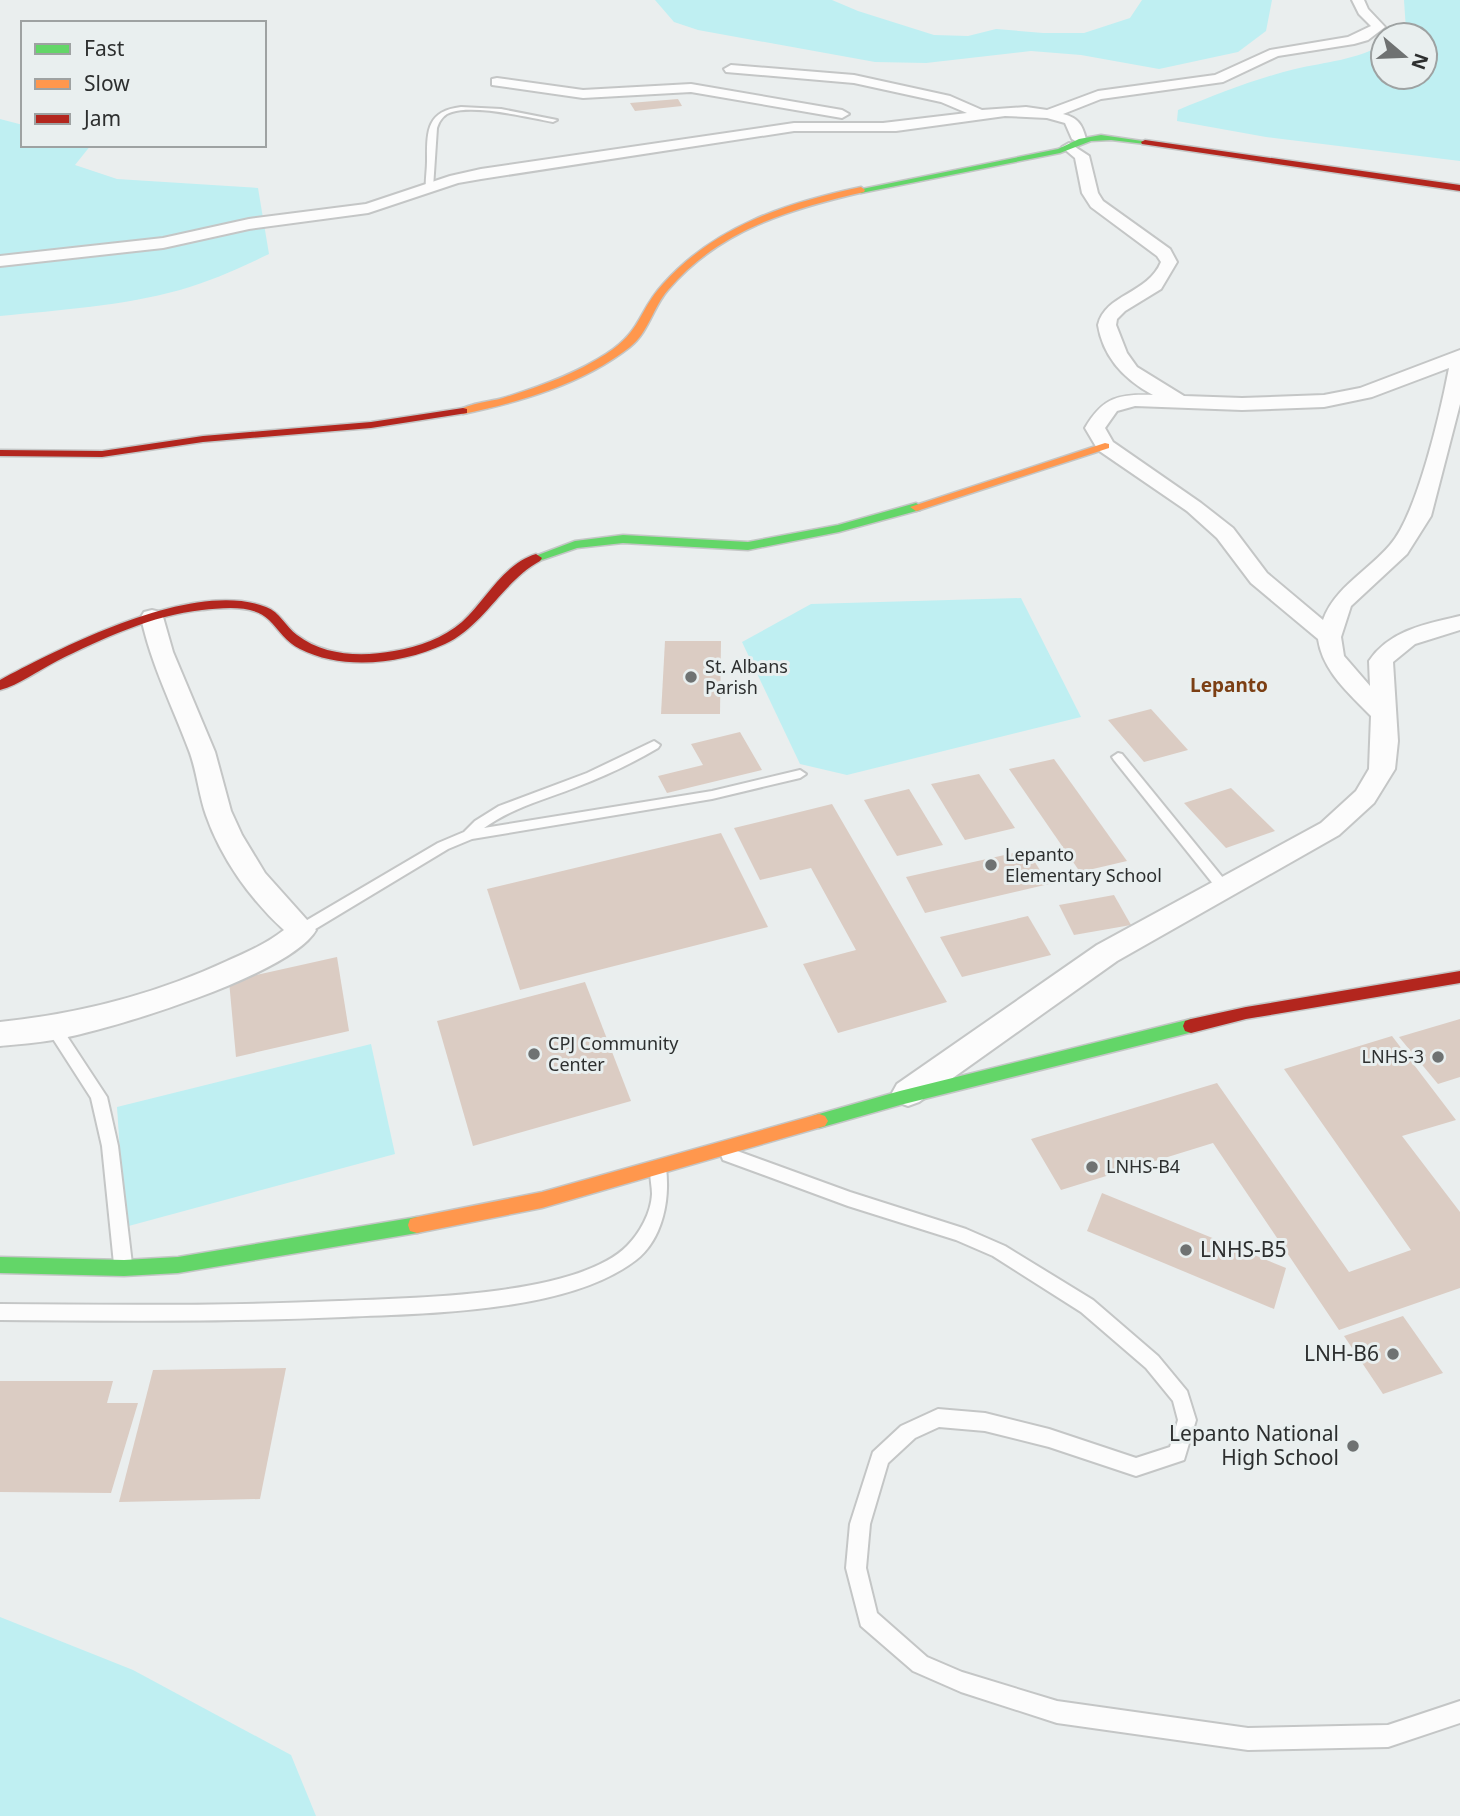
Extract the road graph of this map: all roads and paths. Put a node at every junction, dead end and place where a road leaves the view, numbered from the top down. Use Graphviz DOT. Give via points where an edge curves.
graph roads {
  1 [pos="1358,0"];
  2 [pos="731,69"];
  3 [pos="498,82"];
  4 [pos="977,113"];
  5 [pos="1049,114"];
  6 [pos="553,120"];
  7 [pos="903,127"];
  8 [pos="1074,143"];
  9 [pos="429,188"];
  10 [pos="1460,188"];
  11 [pos="0,261"];
  12 [pos="1460,356"];
  13 [pos="1184,403"];
  14 [pos="1453,412"];
  15 [pos="1105,446"];
  16 [pos="0,453"];
  17 [pos="152,617"];
  18 [pos="1460,623"];
  19 [pos="1329,637"];
  20 [pos="0,686"];
  21 [pos="1382,712"];
  22 [pos="654,745"];
  23 [pos="1118,757"];
  24 [pos="800,775"];
  25 [pos="469,835"];
  26 [pos="1223,887"];
  27 [pos="302,930"];
  28 [pos="1460,977"];
  29 [pos="54,1028"];
  30 [pos="0,1034"];
  31 [pos="900,1098"];
  32 [pos="713,1150"];
  33 [pos="658,1166"];
  34 [pos="0,1265"];
  35 [pos="124,1268"];
  36 [pos="0,1312"];
  37 [pos="1460,1712"];
  1 -- 5 [label="street" via="1379,27 1363,37 1275,53 1218,79 1098,95"];
  2 -- 4 [label="street" via="854,79 945,99"];
  3 -- 7 [label="street" via="583,94 704,90"];
  4 -- 5 [label="street"];
  4 -- 7 [label="street"];
  5 -- 8 [label="street" via="1075,125"];
  6 -- 9 [label="lane" via="471,110 444,112 432,130"];
  7 -- 9 [label="street" via="794,127 481,174"];
  8 -- 10 [label="street" via="1113,137"];
  8 -- 13 [label="street" via="1097,204 1164,253 1169,262 1154,286 1108,319 1120,363 1135,377"];
  8 -- 16 [label="street" via="1000,164 824,197 751,219 680,272 656,298 645,325 618,351 558,383 493,404 411,422 202,439 116,452"];
  9 -- 11 [label="street" via="368,208 249,224 163,243"];
  12 -- 13 [label="street" via="1350,398"];
  12 -- 14 [label="street"];
  13 -- 15 [label="street" via="1135,400 1106,408 1095,428"];
  14 -- 19 [label="street" via="1420,516 1399,549 1340,604"];
  15 -- 17 [label="street" via="841,530 730,548 660,539 562,548 509,575 483,609 442,642 384,657 306,647 290,638 264,610 252,606 228,604"];
  15 -- 19 [label="street" via="1194,506 1225,533 1259,578"];
  17 -- 20 [label="street" via="33,665"];
  17 -- 27 [label="street" via="158,647 203,755 221,819 253,878 279,911"];
  18 -- 21 [label="street" via="1394,645 1381,661"];
  19 -- 21 [label="street" via="1332,656 1345,675"];
  21 -- 26 [label="street" via="1382,769 1365,797 1330,829"];
  22 -- 25 [label="lane" via="628,761 494,812"];
  23 -- 26 [label="lane"];
  24 -- 25 [label="lane" via="712,795"];
  25 -- 27 [label="lane"];
  26 -- 31 [label="street" via="1107,953"];
  27 -- 29 [label="street" via="279,949 203,985"];
  28 -- 31 [label="street" via="1246,1013"];
  29 -- 30 [label="street"];
  29 -- 35 [label="lane" via="99,1097 110,1146"];
  31 -- 32 [label="street"];
  32 -- 33 [label="street"];
  32 -- 37 [label="lane" via="999,1251 1087,1306 1152,1362 1181,1397 1187,1420 1177,1454 1136,1467 985,1422 938,1418 908,1432 880,1458 860,1524 856,1568 868,1619 920,1664 1057,1712 1248,1740 1388,1736"];
  33 -- 35 [label="street" via="542,1200 397,1229 178,1265"];
  33 -- 36 [label="lane" via="660,1197 650,1226 631,1254 587,1277 541,1292 419,1305 253,1314"];
  34 -- 35 [label="street"];
}
